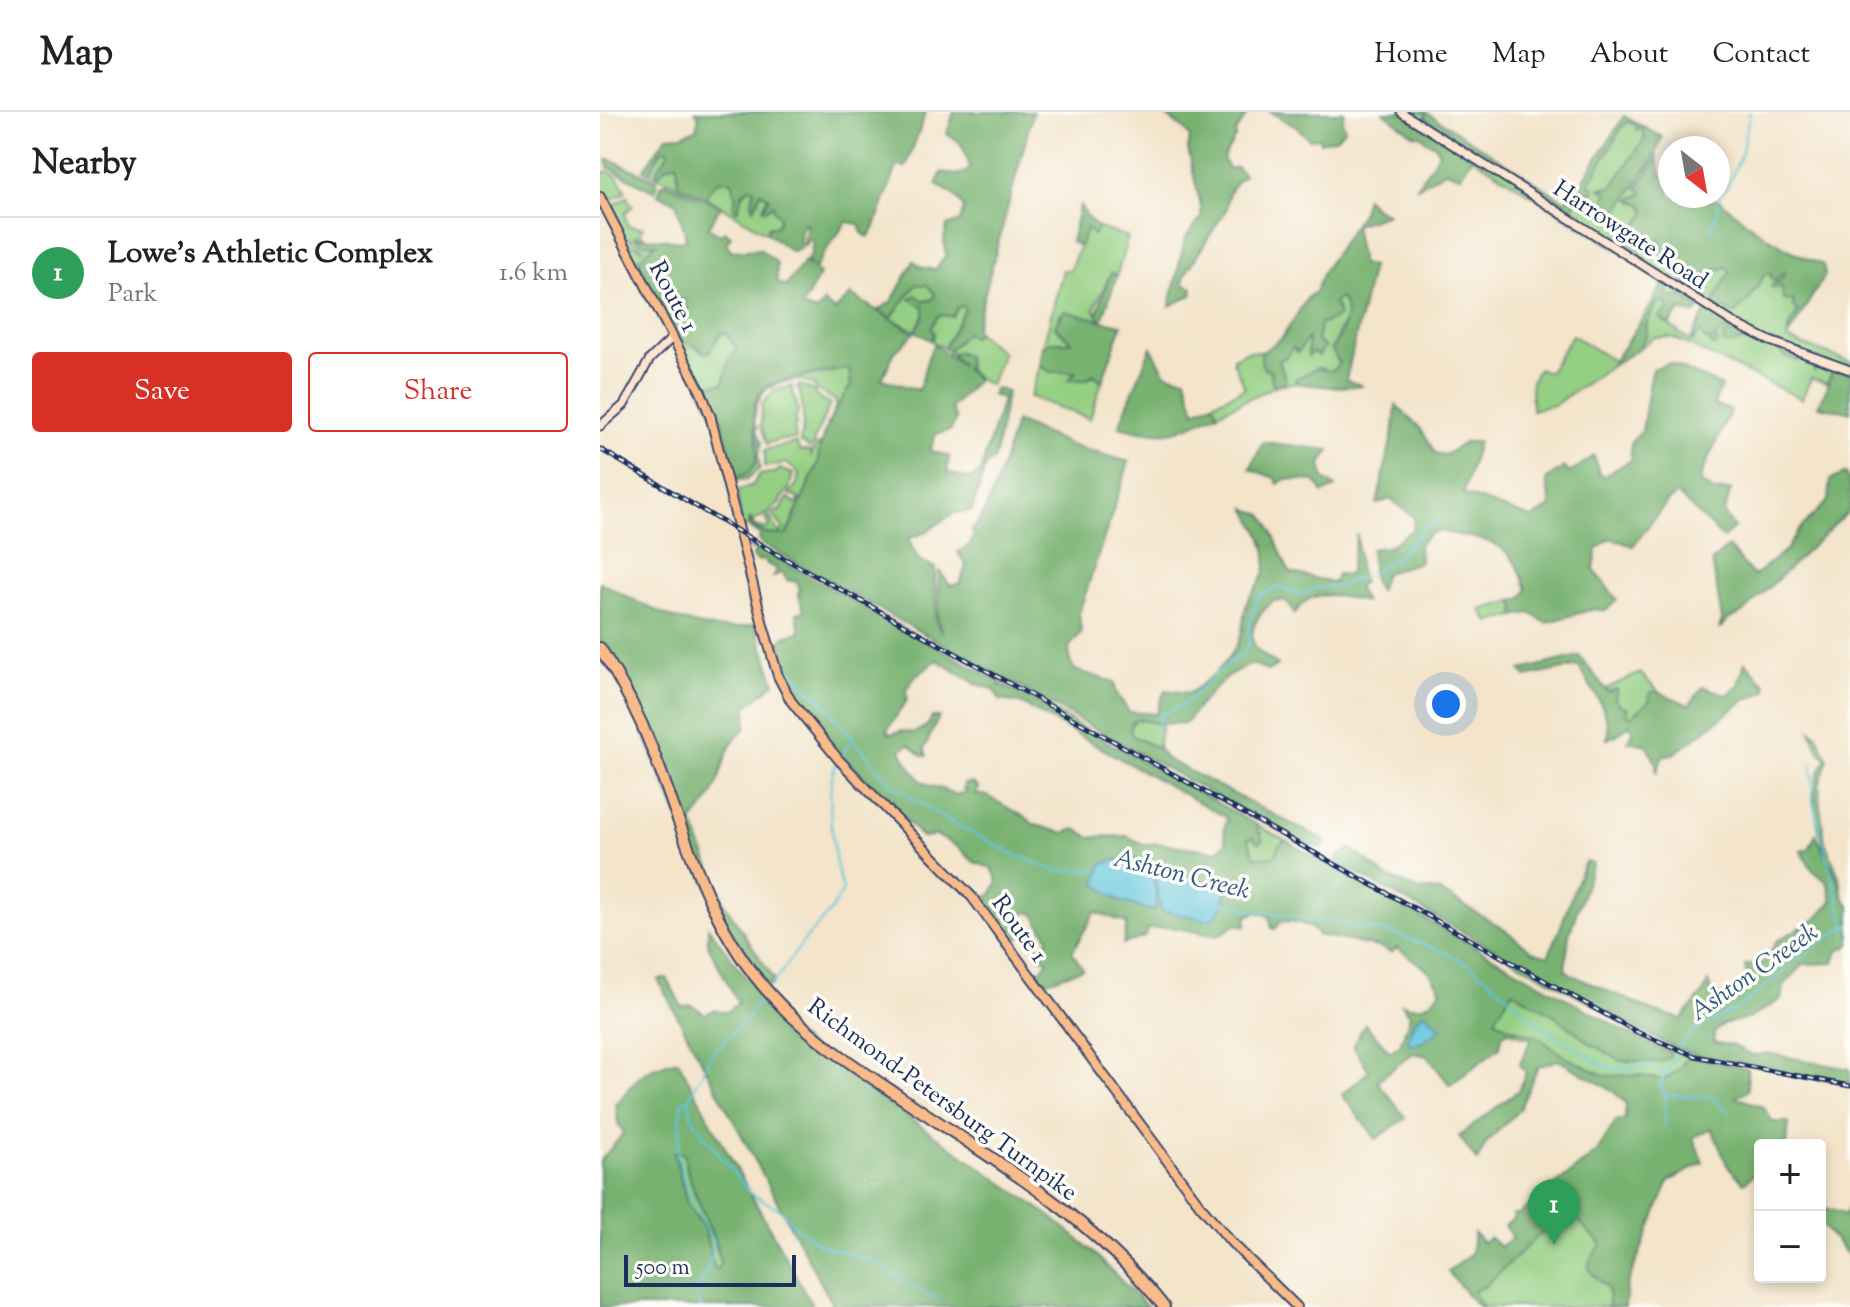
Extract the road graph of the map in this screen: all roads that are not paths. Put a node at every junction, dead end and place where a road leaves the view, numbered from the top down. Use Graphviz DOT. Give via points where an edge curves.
graph roads {
  1 [pos="1401,112"];
  2 [pos="600,197"];
  3 [pos="673,337"];
  4 [pos="1850,370"];
  5 [pos="600,426"];
  6 [pos="600,648"];
  7 [pos="600,660"];
  8 [pos="1156,1307"];
  9 [pos="1164,1307"];
  10 [pos="1297,1307"];
  1 -- 4 [label="main road, Harrowgate Road" via="1734,323"];
  2 -- 3 [label="main road, Route 1"];
  3 -- 5 [label="main road" via="650,359 624,405"];
  3 -- 10 [label="main road, Route 1" via="710,415 778,676 791,701 839,760 972,897 1200,1205"];
  6 -- 9 [label="highway, Richmond-Petersburg Turnpike" via="649,742 710,905 768,991 835,1053 1079,1222"];
  7 -- 8 [label="highway, Richmond-Petersburg Turnpike" via="644,747 702,901 763,996 826,1054 1062,1216"];
}
